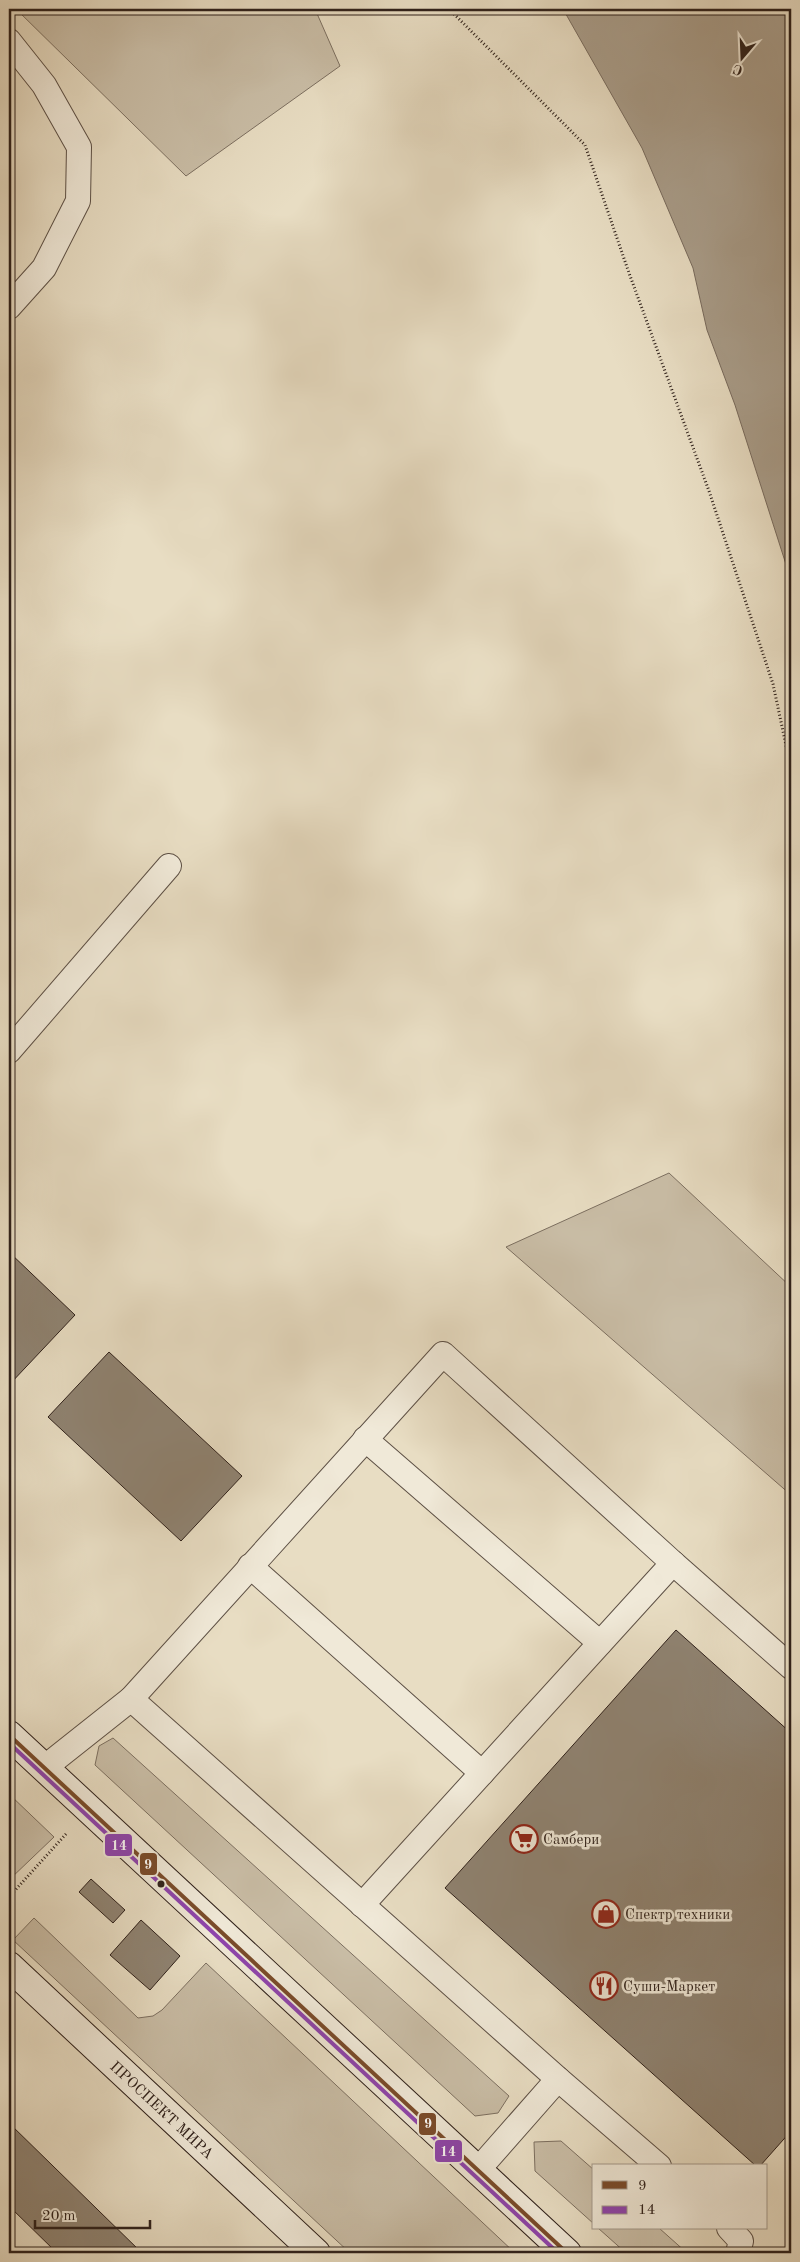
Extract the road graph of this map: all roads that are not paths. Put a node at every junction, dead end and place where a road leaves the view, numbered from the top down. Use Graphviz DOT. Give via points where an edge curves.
graph roads {
  1 [pos="9,41"];
  2 [pos="9,307"];
  3 [pos="169,866"];
  4 [pos="9,1051"];
  5 [pos="365,1439"];
  6 [pos="673,1563"];
  7 [pos="250,1566"];
  8 [pos="600,1644"];
  9 [pos="791,1667"];
  10 [pos="131,1699"];
  11 [pos="9,1735"];
  12 [pos="44,1768"];
  13 [pos="482,1774"];
  14 [pos="362,1905"];
  15 [pos="9,1966"];
  16 [pos="558,2079"];
  17 [pos="657,2164"];
  18 [pos="477,2171"];
  19 [pos="731,2230"];
  20 [pos="316,2253"];
  21 [pos="567,2253"];
  22 [pos="738,2253"];
  1 -- 2 [label="lane" via="44,85 79,147 79,174 78,201 44,268"];
  3 -- 4 [label="lane"];
  5 -- 6 [label="lane" via="443,1354"];
  5 -- 7 [label="lane"];
  5 -- 8 [label="lane"];
  6 -- 8 [label="lane"];
  6 -- 9 [label="lane"];
  7 -- 10 [label="lane"];
  7 -- 13 [label="lane"];
  8 -- 13 [label="lane"];
  10 -- 12 [label="lane"];
  10 -- 14 [label="lane"];
  11 -- 12 [label="main road"];
  12 -- 18 [label="main road"];
  13 -- 14 [label="lane"];
  14 -- 16 [label="lane"];
  15 -- 20 [label="main road, ПРОСПЕКТ МИРА"];
  16 -- 17 [label="lane"];
  16 -- 18 [label="lane"];
  18 -- 21 [label="main road"];
  19 -- 22 [label="lane" via="741,2241"];
}
